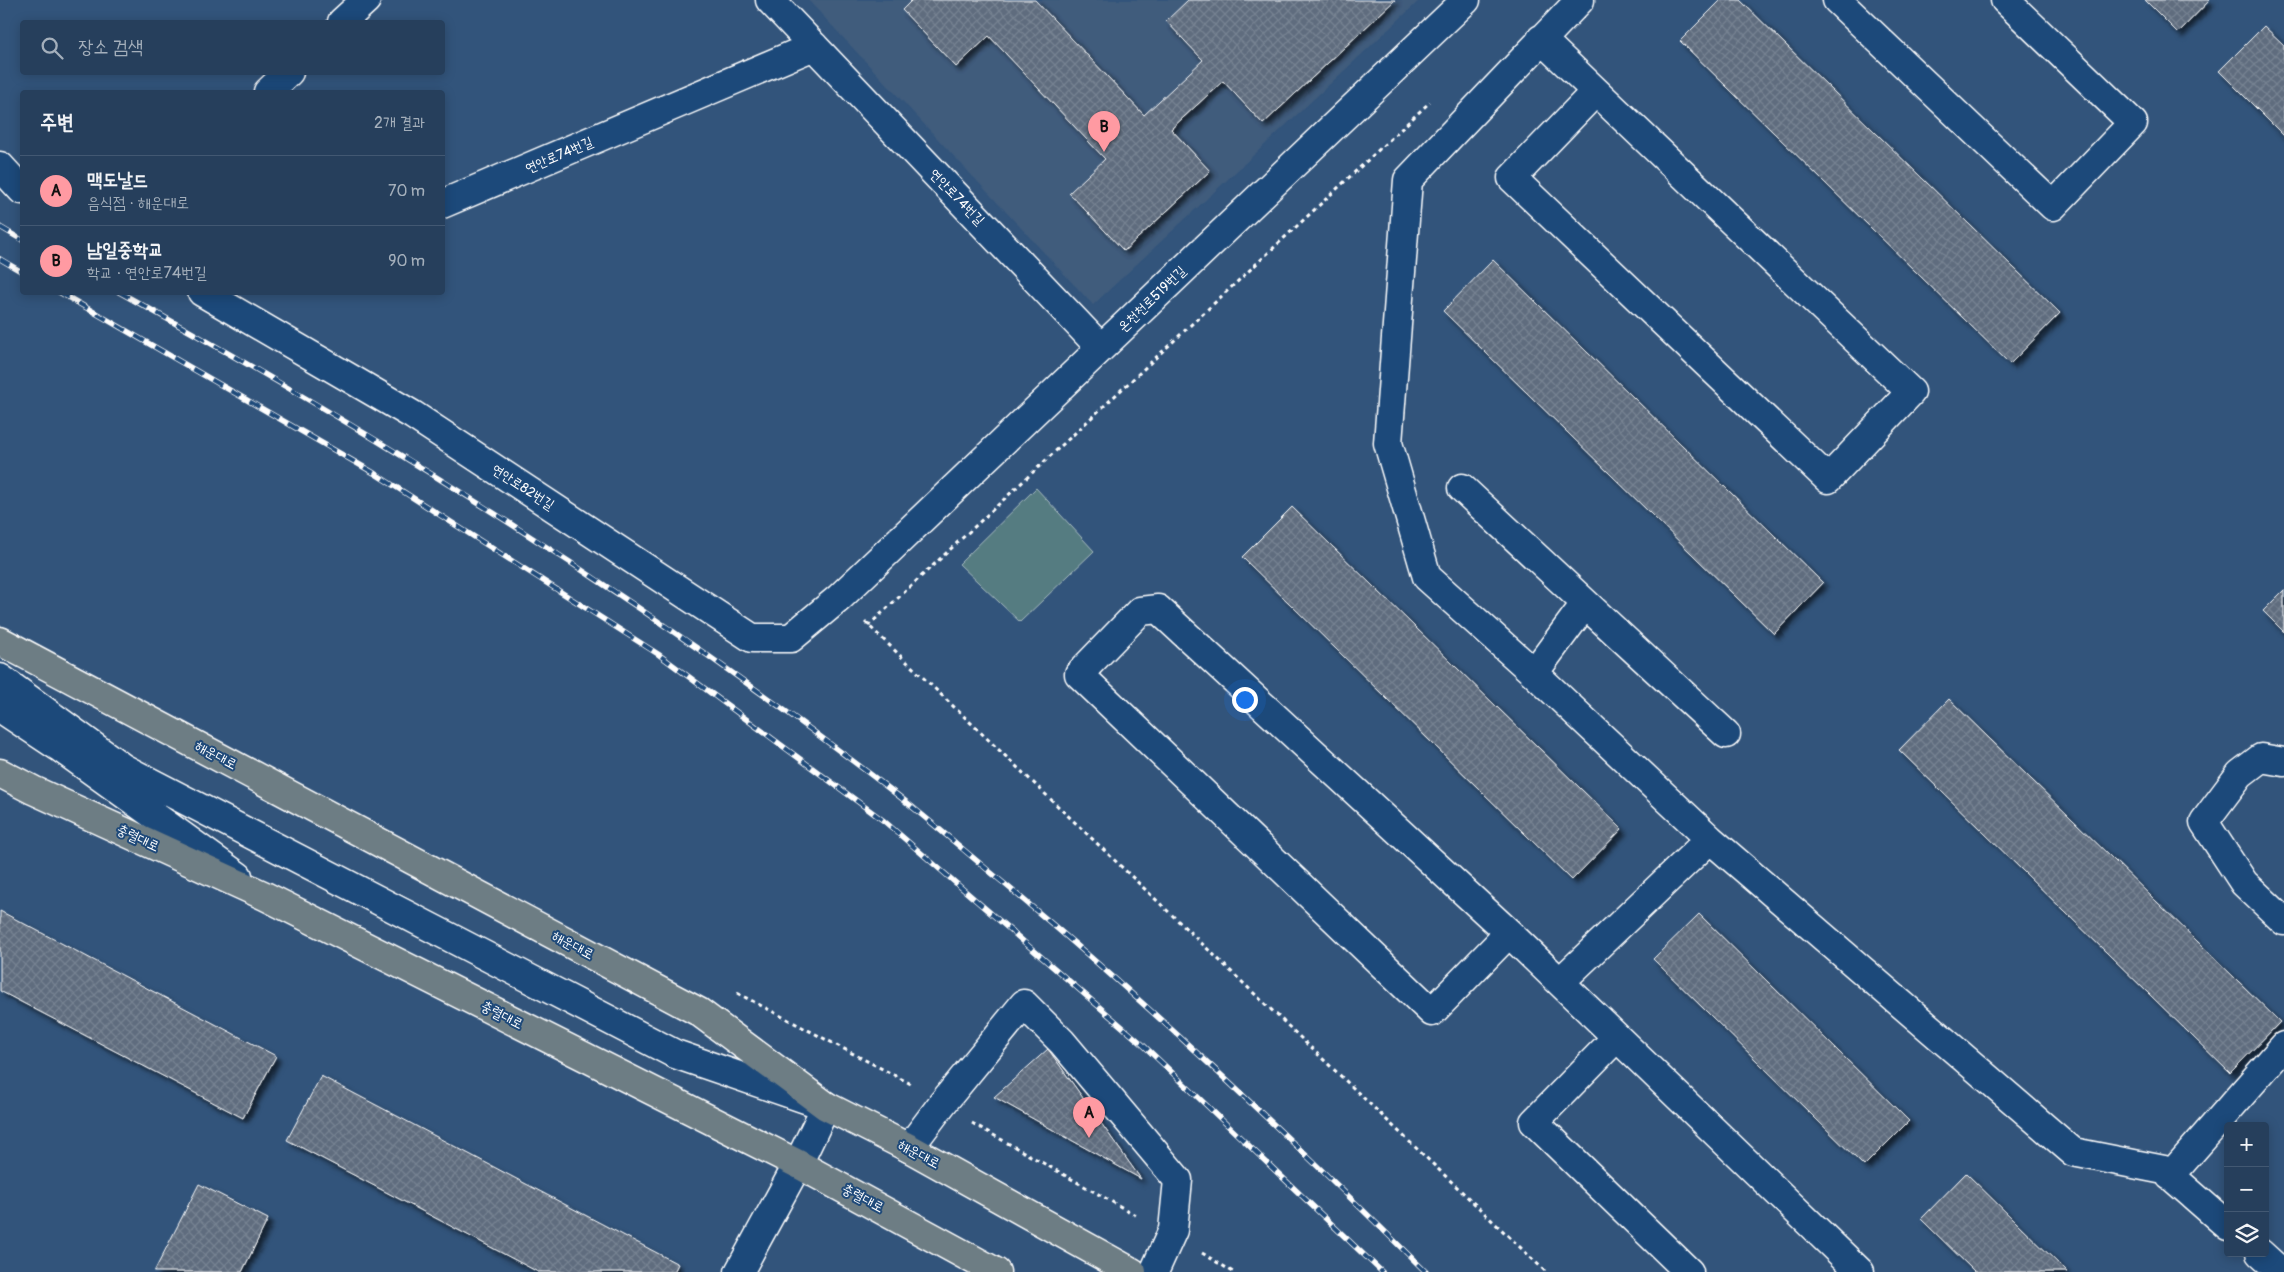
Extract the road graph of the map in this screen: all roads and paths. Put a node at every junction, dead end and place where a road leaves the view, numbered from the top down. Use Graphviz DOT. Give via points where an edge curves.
graph roads {
  1 [pos="366,0"];
  2 [pos="770,0"];
  3 [pos="1466,0"];
  4 [pos="1580,0"];
  5 [pos="1837,0"];
  6 [pos="2005,0"];
  7 [pos="344,20"];
  8 [pos="1541,39"];
  9 [pos="814,46"];
  10 [pos="286,75"];
  11 [pos="270,90"];
  12 [pos="1594,92"];
  13 [pos="1437,95"];
  14 [pos="0,166"];
  15 [pos="20,188"];
  16 [pos="445,203"];
  17 [pos="218,295"];
  18 [pos="1101,348"];
  19 [pos="1462,488"];
  20 [pos="839,598"];
  21 [pos="868,626"];
  22 [pos="0,641"];
  23 [pos="1534,673"];
  24 [pos="0,678"];
  25 [pos="0,708"];
  26 [pos="2284,762"];
  27 [pos="0,773"];
  28 [pos="1710,839"];
  29 [pos="265,896"];
  30 [pos="2284,921"];
  31 [pos="1508,933"];
  32 [pos="1560,981"];
  33 [pos="1616,1038"];
  34 [pos="2284,1046"];
  35 [pos="826,1106"];
  36 [pos="964,1118"];
  37 [pos="909,1148"];
  38 [pos="798,1164"];
  39 [pos="2170,1176"];
  40 [pos="1144,1220"];
  41 [pos="2224,1223"];
  42 [pos="1199,1251"];
  43 [pos="2264,1257"];
  44 [pos="739,1272"];
  45 [pos="996,1272"];
  46 [pos="1132,1272"];
  47 [pos="1154,1272"];
  48 [pos="1233,1272"];
  49 [pos="1546,1272"];
  50 [pos="1690,1272"];
  51 [pos="1860,1272"];
  52 [pos="2281,1272"];
  1 -- 7 [label="street"];
  2 -- 9 [label="street, 연안로74번길"];
  3 -- 18 [label="street, 온천천로519번길"];
  4 -- 8 [label="street"];
  5 -- 6 [label="street" via="2053,206 2133,123"];
  8 -- 12 [label="street"];
  8 -- 23 [label="street" via="1408,180 1388,442 1427,578"];
  9 -- 16 [label="street, 연안로74번길"];
  9 -- 18 [label="street, 연안로74번길"];
  10 -- 11 [label="street"];
  12 -- 12 [label="street" via="1911,392 1828,479 1512,178"];
  13 -- 21 [label="path"];
  14 -- 15 [label="street"];
  17 -- 20 [label="street, 연안로82번길" via="413,415 752,638 791,638"];
  18 -- 20 [label="street, 온천천로519번길"];
  19 -- 23 [label="street" via="1726,734 1585,604"];
  20 -- 21 [label="path"];
  21 -- 49 [label="path"];
  22 -- 35 [label="main road, 해운대로" via="699,1012"];
  23 -- 28 [label="street"];
  24 -- 35 [label="street" via="123,768 149,782 675,1054"];
  25 -- 29 [label="street" via="60,747"];
  26 -- 30 [label="street" via="2261,758 2240,774 2204,822 2244,883"];
  27 -- 29 [label="main road, 충렬대로"];
  28 -- 32 [label="street"];
  28 -- 39 [label="street" via="2073,1152 2164,1170"];
  29 -- 38 [label="main road, 충렬대로"];
  31 -- 31 [label="street" via="1158,609 1140,611 1079,674 1432,1012"];
  31 -- 32 [label="street"];
  32 -- 33 [label="street"];
  33 -- 50 [label="street" via="1534,1122"];
  33 -- 51 [label="street"];
  34 -- 39 [label="street"];
  35 -- 37 [label="main road, 해운대로"];
  35 -- 38 [label="street"];
  36 -- 40 [label="path"];
  37 -- 46 [label="main road, 해운대로"];
  37 -- 47 [label="street" via="1024,1004 1062,1042 1178,1180 1173,1230"];
  38 -- 44 [label="street"];
  38 -- 45 [label="main road, 충렬대로"];
  39 -- 41 [label="street"];
  42 -- 48 [label="path"];
  43 -- 52 [label="street"];
}
